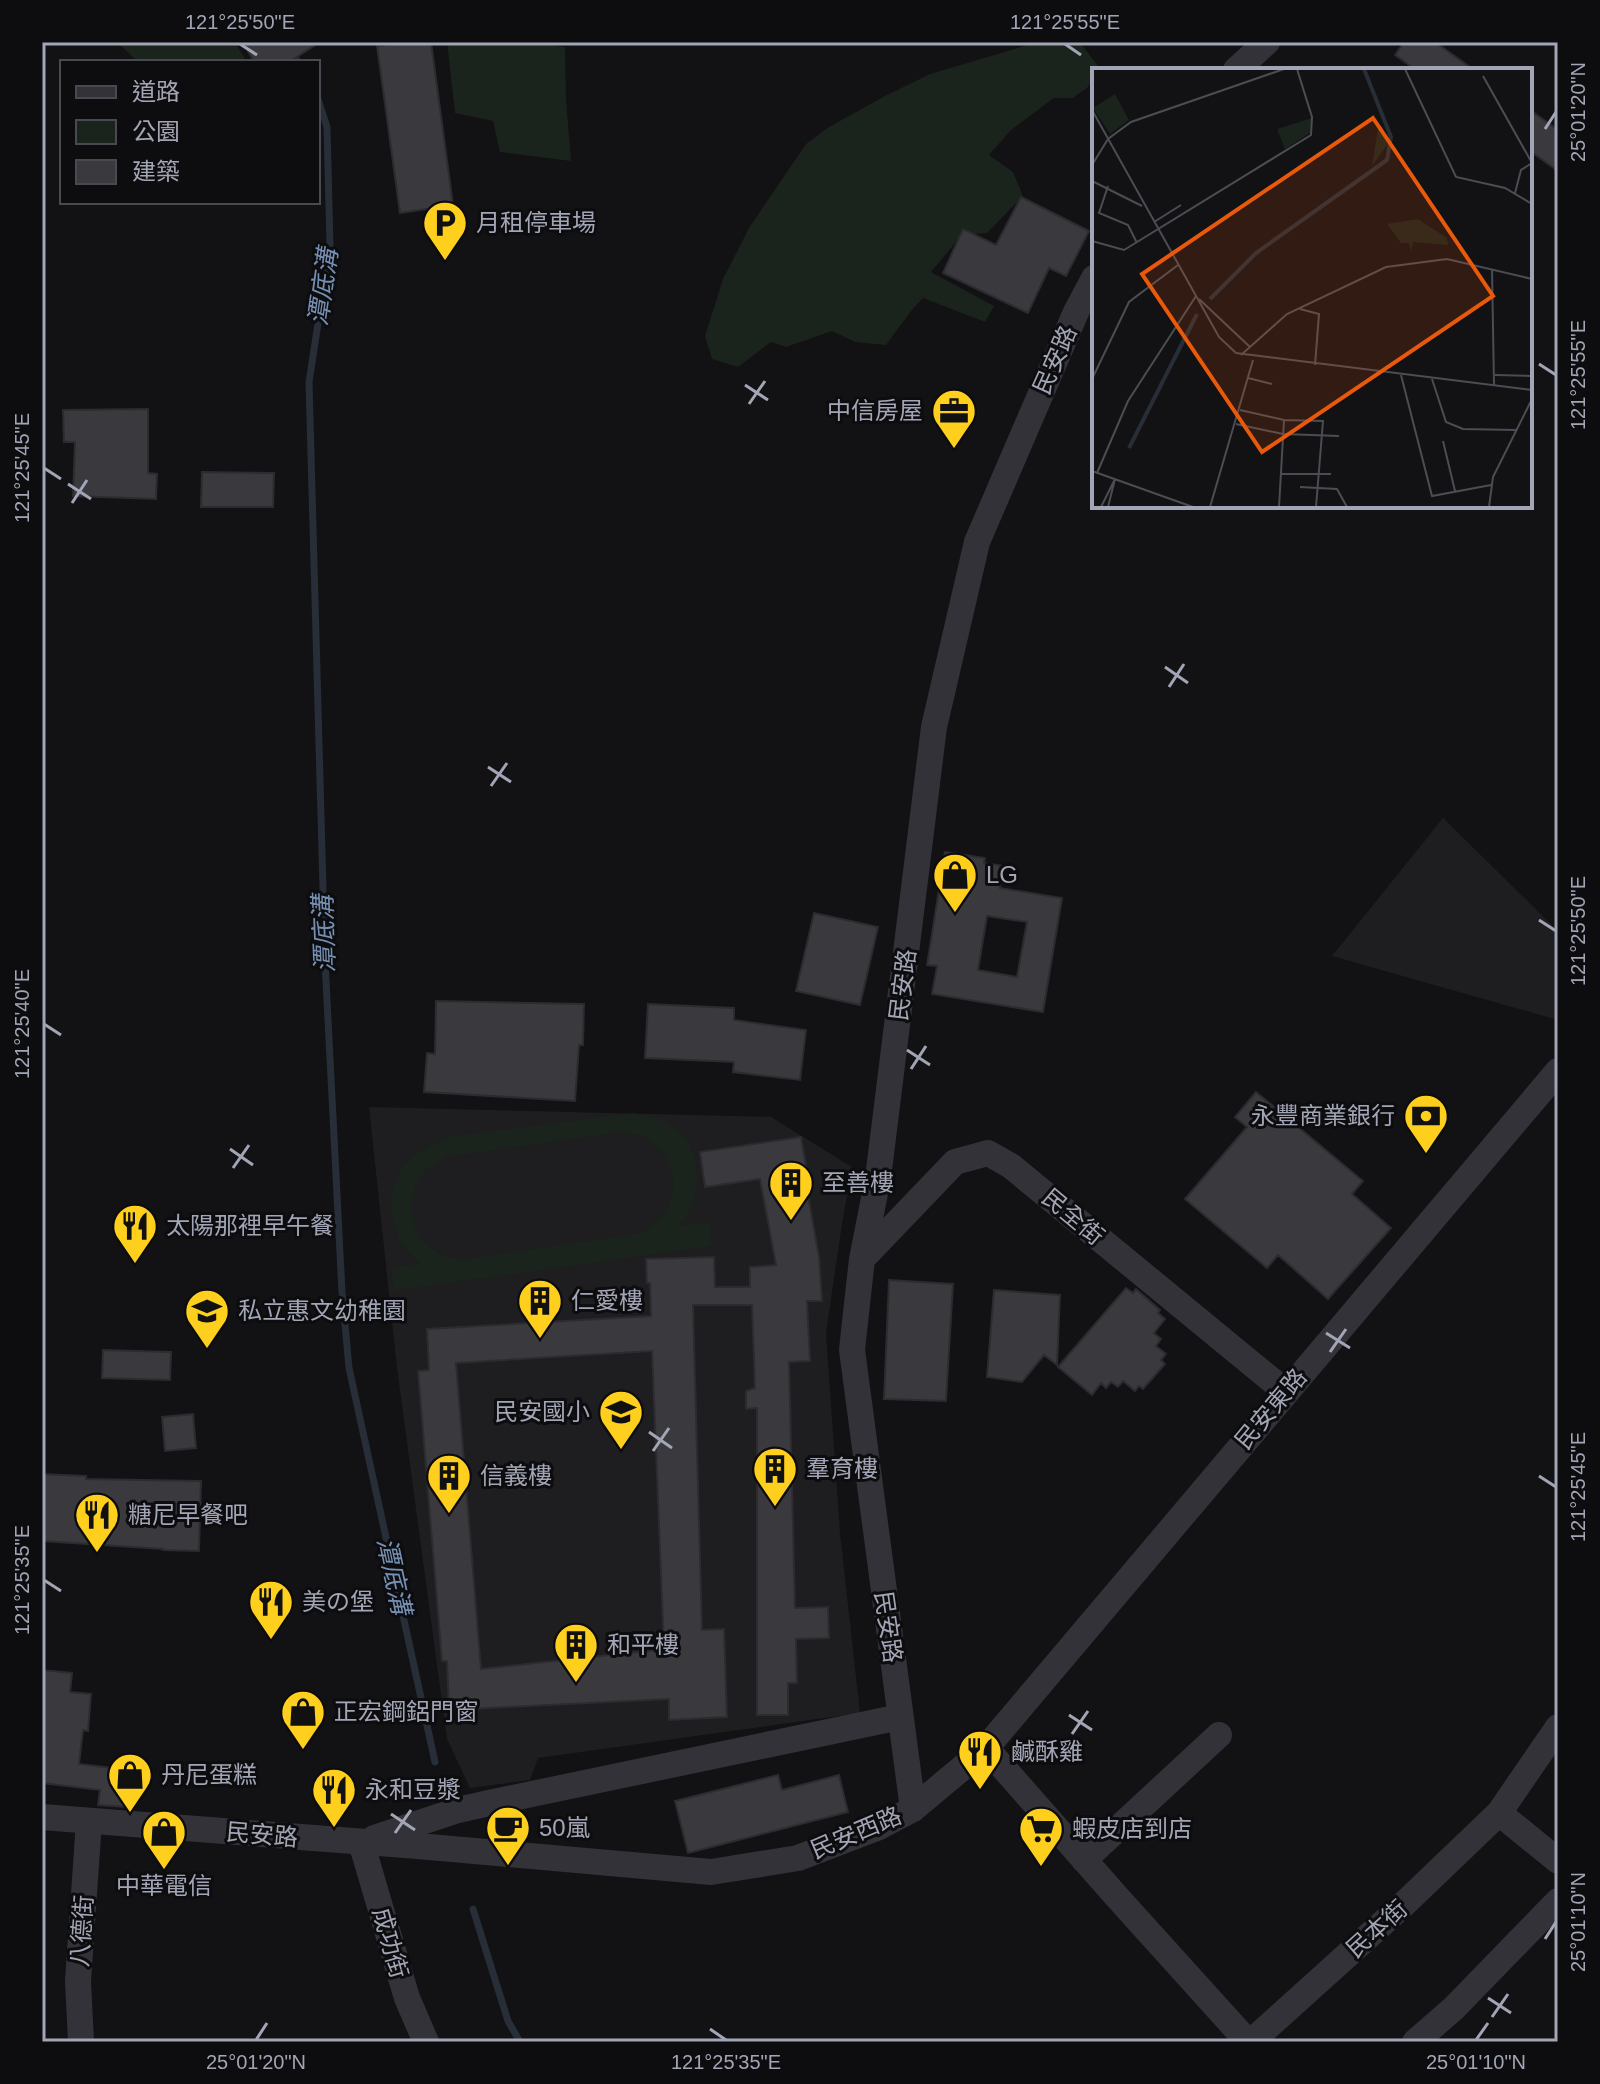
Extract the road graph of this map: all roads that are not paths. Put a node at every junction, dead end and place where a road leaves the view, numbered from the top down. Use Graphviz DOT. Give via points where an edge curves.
graph roads {
  1 [pos="1267,42"];
  2 [pos="1238,68"];
  3 [pos="1092,282"];
  4 [pos="1558,1071"];
  5 [pos="862,1259"];
  6 [pos="1286,1392"];
  7 [pos="900,1717"];
  8 [pos="1558,1727"];
  9 [pos="1219,1735"];
  10 [pos="986,1748"];
  11 [pos="913,1809"];
  12 [pos="1499,1813"];
  13 [pos="42,1817"];
  14 [pos="89,1821"];
  15 [pos="361,1842"];
  16 [pos="1084,1860"];
  17 [pos="1558,1861"];
  18 [pos="1558,1901"];
  19 [pos="81,2042"];
  20 [pos="426,2042"];
  21 [pos="1250,2042"];
  22 [pos="1415,2042"];
  1 -- 2 [label="street"];
  3 -- 5 [label="street, 民安路" via="977,542 934,727 880,1163"];
  4 -- 6 [label="street, 民安東路"];
  5 -- 6 [label="street, 民全街" via="955,1162 988,1153 1011,1166"];
  5 -- 7 [label="street, 民安路" via="852,1350"];
  6 -- 10 [label="street, 民安東路"];
  7 -- 11 [label="street, 民安路"];
  7 -- 15 [label="street, 民安路" via="458,1810"];
  8 -- 12 [label="street, 民本街"];
  9 -- 16 [label="street"];
  10 -- 11 [label="street, 民安西路"];
  10 -- 16 [label="street"];
  11 -- 15 [label="street, 民安西路" via="798,1858 711,1872"];
  12 -- 17 [label="street"];
  12 -- 21 [label="street, 民本街"];
  13 -- 14 [label="street, 民安路"];
  14 -- 15 [label="street, 民安路"];
  14 -- 19 [label="street, 八德街" via="78,1981"];
  15 -- 20 [label="street, 成功街" via="407,1998"];
  16 -- 21 [label="street"];
  18 -- 22 [label="street"];
}
